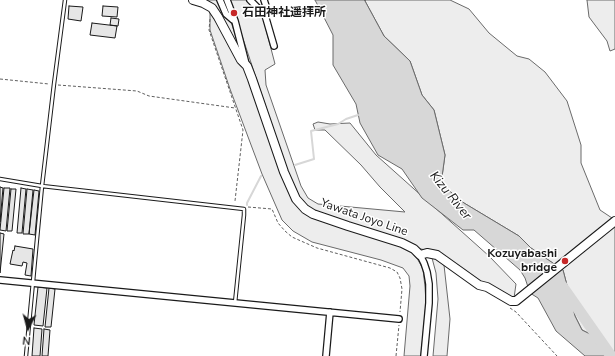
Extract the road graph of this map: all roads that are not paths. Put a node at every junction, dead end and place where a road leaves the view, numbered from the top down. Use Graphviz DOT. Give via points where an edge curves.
graph roads {
  1 [pos="65,0"];
  2 [pos="193,0"];
  3 [pos="220,0"];
  4 [pos="227,0"];
  5 [pos="250,0"];
  6 [pos="264,0"];
  7 [pos="265,15"];
  8 [pos="235,21"];
  9 [pos="274,46"];
  10 [pos="247,66"];
  11 [pos="0,179"];
  12 [pos="42,186"];
  13 [pos="615,221"];
  14 [pos="420,255"];
  15 [pos="0,280"];
  16 [pos="34,284"];
  17 [pos="235,303"];
  18 [pos="330,312"];
  19 [pos="399,319"];
  20 [pos="26,356"];
  21 [pos="326,356"];
  22 [pos="424,356"];
  1 -- 12 [label="lane"];
  2 -- 10 [label="main road, Yawata Joyo Line" via="212,8 241,60"];
  3 -- 8 [label="street" via="226,14"];
  4 -- 8 [label="street"];
  5 -- 7 [label="street"];
  6 -- 7 [label="street"];
  7 -- 9 [label="street"];
  8 -- 10 [label="street"];
  10 -- 14 [label="main road, Yawata Joyo Line" via="284,172 296,199 305,209 322,218 402,243"];
  11 -- 12 [label="lane"];
  12 -- 16 [label="lane"];
  12 -- 17 [label="lane" via="244,209"];
  13 -- 14 [label="main road, Yawata Joyo Line" via="517,301 479,285 437,255"];
  14 -- 22 [label="street" via="429,284"];
  15 -- 16 [label="street"];
  16 -- 17 [label="street"];
  16 -- 20 [label="lane"];
  17 -- 18 [label="street"];
  18 -- 19 [label="street"];
  18 -- 21 [label="street"];
}
